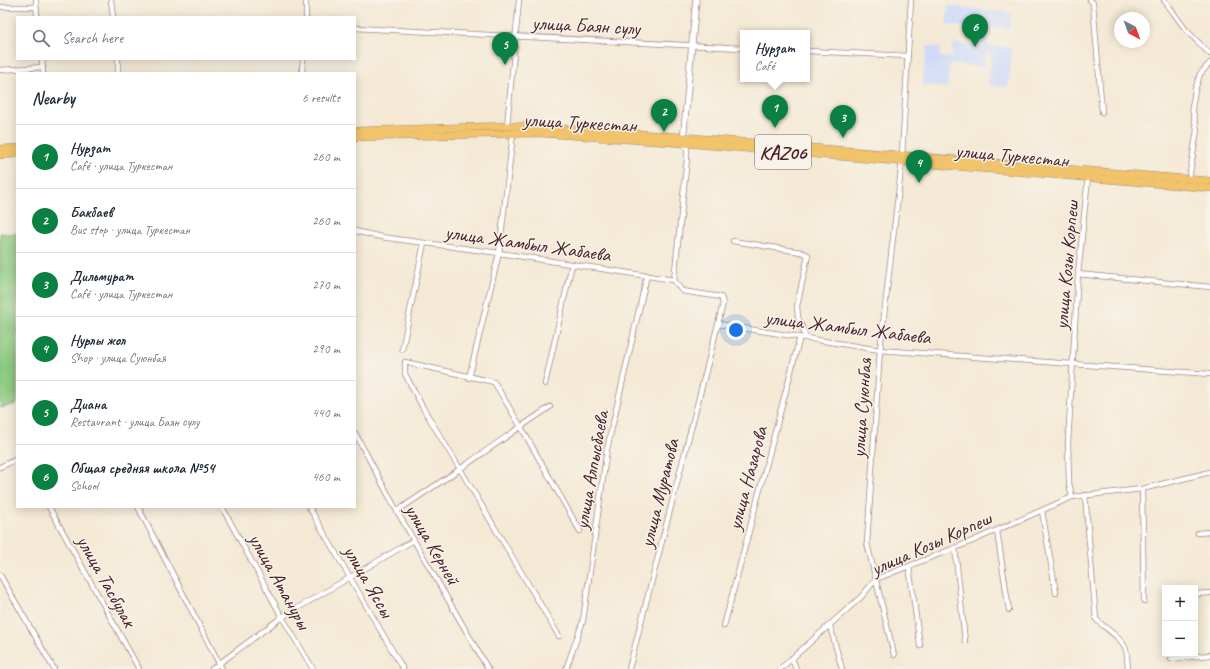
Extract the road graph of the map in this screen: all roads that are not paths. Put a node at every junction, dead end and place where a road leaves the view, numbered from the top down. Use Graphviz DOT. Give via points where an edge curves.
graph roads {
  1 [pos="36,0"];
  2 [pos="110,0"];
  3 [pos="306,0"];
  4 [pos="520,0"];
  5 [pos="696,0"];
  6 [pos="911,0"];
  7 [pos="1090,0"];
  8 [pos="1164,0"];
  9 [pos="0,7"];
  10 [pos="36,7"];
  11 [pos="37,16"];
  12 [pos="113,16"];
  13 [pos="306,16"];
  14 [pos="356,28"];
  15 [pos="516,35"];
  16 [pos="692,46"];
  17 [pos="740,48"];
  18 [pos="810,51"];
  19 [pos="1210,54"];
  20 [pos="908,56"];
  21 [pos="42,60"];
  22 [pos="118,60"];
  23 [pos="303,60"];
  24 [pos="1210,64"];
  25 [pos="43,67"];
  26 [pos="0,70"];
  27 [pos="43,72"];
  28 [pos="118,72"];
  29 [pos="302,72"];
  30 [pos="1102,112"];
  31 [pos="507,126"];
  32 [pos="356,131"];
  33 [pos="513,134"];
  34 [pos="356,137"];
  35 [pos="683,140"];
  36 [pos="16,148"];
  37 [pos="0,149"];
  38 [pos="16,154"];
  39 [pos="0,155"];
  40 [pos="902,158"];
  41 [pos="1088,178"];
  42 [pos="1189,179"];
  43 [pos="1210,181"];
  44 [pos="1210,188"];
  45 [pos="356,231"];
  46 [pos="733,241"];
  47 [pos="424,244"];
  48 [pos="499,253"];
  49 [pos="572,264"];
  50 [pos="1078,274"];
  51 [pos="647,275"];
  52 [pos="674,280"];
  53 [pos="1210,287"];
  54 [pos="718,324"];
  55 [pos="803,338"];
  56 [pos="402,350"];
  57 [pos="880,350"];
  58 [pos="1074,364"];
  59 [pos="1210,374"];
  60 [pos="469,378"];
  61 [pos="545,384"];
  62 [pos="550,407"];
  63 [pos="522,426"];
  64 [pos="356,435"];
  65 [pos="16,459"];
  66 [pos="0,467"];
  67 [pos="460,469"];
  68 [pos="1210,472"];
  69 [pos="1142,489"];
  70 [pos="1085,495"];
  71 [pos="1072,498"];
  72 [pos="50,508"];
  73 [pos="139,508"];
  74 [pos="223,508"];
  75 [pos="310,508"];
  76 [pos="1042,510"];
  77 [pos="397,511"];
  78 [pos="997,530"];
  79 [pos="580,531"];
  80 [pos="1210,532"];
  81 [pos="1198,533"];
  82 [pos="414,540"];
  83 [pos="955,548"];
  84 [pos="909,566"];
  85 [pos="0,575"];
  86 [pos="349,577"];
  87 [pos="876,579"];
  88 [pos="1056,593"];
  89 [pos="1210,593"];
  90 [pos="1198,594"];
  91 [pos="1144,601"];
  92 [pos="1009,610"];
  93 [pos="282,617"];
  94 [pos="724,626"];
  95 [pos="830,626"];
  96 [pos="559,636"];
  97 [pos="965,642"];
  98 [pos="920,646"];
  99 [pos="894,655"];
  100 [pos="1210,655"];
  101 [pos="792,658"];
  102 [pos="1171,659"];
  103 [pos="219,662"];
  104 [pos="54,669"];
  105 [pos="139,669"];
  106 [pos="212,669"];
  107 [pos="222,669"];
  108 [pos="313,669"];
  109 [pos="403,669"];
  110 [pos="488,669"];
  111 [pos="566,669"];
  112 [pos="629,669"];
  113 [pos="780,669"];
  114 [pos="796,669"];
  115 [pos="842,669"];
  116 [pos="1128,669"];
  1 -- 10 [label="street"];
  2 -- 12 [label="street"];
  3 -- 13 [label="street"];
  4 -- 15 [label="street"];
  5 -- 16 [label="street"];
  6 -- 20 [label="street, улица Суюнбая"];
  7 -- 30 [label="street" via="1093,3"];
  8 -- 19 [label="street" via="1186,30"];
  9 -- 10 [label="street"];
  10 -- 11 [label="street"];
  14 -- 15 [label="street, улица Баян сулу"];
  15 -- 16 [label="street, улица Баян сулу"];
  15 -- 31 [label="street"];
  16 -- 17 [label="street, улица Баян сулу"];
  16 -- 35 [label="street"];
  18 -- 20 [label="street"];
  20 -- 40 [label="street, улица Суюнбая"];
  21 -- 25 [label="street"];
  22 -- 28 [label="street"];
  23 -- 29 [label="street"];
  24 -- 42 [label="street" via="1200,74 1194,90 1192,108 1197,130"];
  25 -- 26 [label="street"];
  25 -- 27 [label="street"];
  31 -- 32 [label="highway, улица Туркестан / KАZ06"];
  31 -- 35 [label="highway, улица Туркестан / KАZ06"];
  33 -- 34 [label="highway, улица Туркестан / KАZ06"];
  33 -- 35 [label="highway, улица Туркестан / KАZ06"];
  33 -- 48 [label="street"];
  35 -- 40 [label="highway, улица Туркестан / KАZ06"];
  35 -- 52 [label="street" via="687,148"];
  36 -- 37 [label="highway"];
  38 -- 39 [label="highway"];
  40 -- 41 [label="highway, улица Туркестан / KАZ06"];
  40 -- 42 [label="highway, улица Туркестан / KАZ06"];
  40 -- 57 [label="street, улица Суюнбая"];
  41 -- 44 [label="highway, улица Туркестан / KАZ06"];
  41 -- 50 [label="street, улица Козы Корпеш"];
  42 -- 43 [label="highway, улица Туркестан / KАZ06"];
  45 -- 47 [label="street, улица Жамбыл Жабаева"];
  46 -- 55 [label="street" via="808,255 796,306"];
  47 -- 48 [label="street, улица Жамбыл Жабаева"];
  47 -- 56 [label="street"];
  48 -- 49 [label="street, улица Жамбыл Жабаева"];
  48 -- 60 [label="street"];
  49 -- 51 [label="street, улица Жамбыл Жабаева"];
  49 -- 61 [label="street"];
  50 -- 53 [label="street"];
  50 -- 58 [label="street, улица Козы Корпеш"];
  51 -- 52 [label="street, улица Жамбыл Жабаева"];
  51 -- 111 [label="street, улица Алпысбаева" via="607,449 583,621"];
  52 -- 54 [label="street, улица Жамбыл Жабаева" via="682,291 721,297 723,303"];
  54 -- 55 [label="street, улица Жамбыл Жабаева"];
  54 -- 112 [label="street, улица Муратова"];
  55 -- 57 [label="street, улица Жамбыл Жабаева"];
  55 -- 94 [label="street, улица Назарова"];
  57 -- 58 [label="street, улица Жамбыл Жабаева"];
  57 -- 87 [label="street, улица Суюнбая" via="867,543"];
  58 -- 59 [label="street, улица Жамбыл Жабаева"];
  58 -- 71 [label="street, улица Козы Корпеш" via="1068,443"];
  60 -- 63 [label="street" via="494,382"];
  60 -- 67 [label="street" via="405,362 405,374"];
  62 -- 63 [label="street"];
  63 -- 67 [label="street"];
  63 -- 79 [label="street"];
  64 -- 77 [label="street, улица Керней"];
  65 -- 66 [label="street"];
  67 -- 77 [label="street"];
  67 -- 96 [label="street"];
  68 -- 69 [label="street, улица Козы Корпеш"];
  69 -- 70 [label="street, улица Козы Корпеш"];
  69 -- 91 [label="street"];
  70 -- 71 [label="street, улица Козы Корпеш"];
  70 -- 116 [label="street" via="1096,619 1126,648"];
  71 -- 76 [label="street, улица Козы Корпеш"];
  72 -- 105 [label="street, улица Тасбулак"];
  73 -- 103 [label="street"];
  74 -- 93 [label="street, улица Атануры"];
  75 -- 86 [label="street, улица Яссы"];
  76 -- 78 [label="street, улица Козы Корпеш"];
  76 -- 88 [label="street"];
  77 -- 82 [label="street, улица Керней"];
  78 -- 83 [label="street, улица Козы Корпеш"];
  78 -- 92 [label="street"];
  80 -- 81 [label="street"];
  82 -- 86 [label="street"];
  82 -- 110 [label="street, улица Керней"];
  83 -- 84 [label="street, улица Козы Корпеш"];
  83 -- 97 [label="street"];
  84 -- 87 [label="street, улица Козы Корпеш"];
  84 -- 98 [label="street"];
  85 -- 104 [label="street"];
  86 -- 93 [label="street"];
  86 -- 109 [label="street, улица Яссы"];
  87 -- 95 [label="street, улица Козы Корпеш"];
  87 -- 99 [label="street, улица Суюнбая"];
  89 -- 90 [label="street"];
  93 -- 103 [label="street"];
  93 -- 108 [label="street, улица Атануры"];
  95 -- 101 [label="street, улица Козы Корпеш"];
  95 -- 115 [label="street"];
  100 -- 102 [label="street"];
  101 -- 113 [label="street, улица Козы Корпеш"];
  101 -- 114 [label="street"];
  103 -- 106 [label="street"];
  103 -- 107 [label="street"];
}
